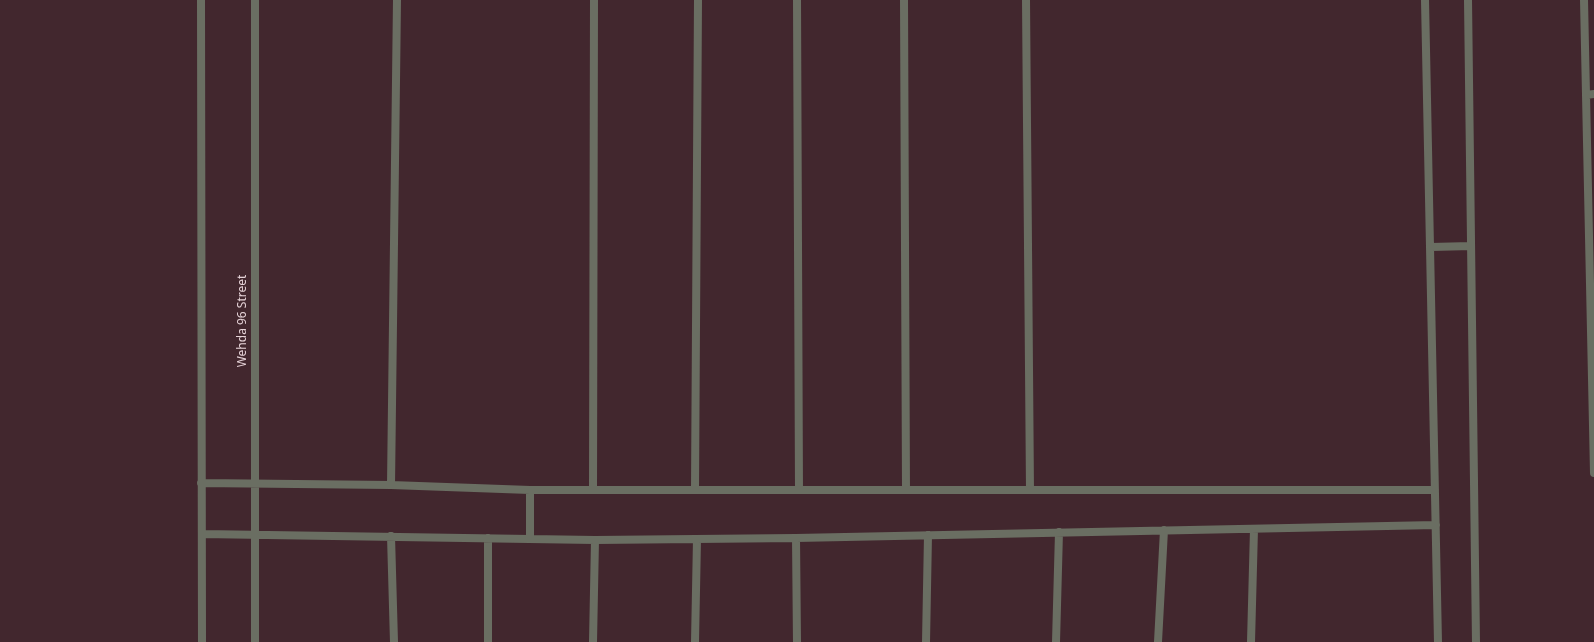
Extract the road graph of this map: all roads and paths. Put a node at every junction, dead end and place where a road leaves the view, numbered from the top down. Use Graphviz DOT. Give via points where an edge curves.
graph roads {
  1 [pos="202,0"];
  2 [pos="255,0"];
  3 [pos="397,0"];
  4 [pos="594,0"];
  5 [pos="698,0"];
  6 [pos="797,0"];
  7 [pos="904,0"];
  8 [pos="1026,0"];
  9 [pos="1425,0"];
  10 [pos="1468,0"];
  11 [pos="1584,0"];
  12 [pos="1590,94"];
  13 [pos="1471,246"];
  14 [pos="1431,247"];
  15 [pos="1594,451"];
  16 [pos="1594,473"];
  17 [pos="202,483"];
  18 [pos="255,483"];
  19 [pos="391,484"];
  20 [pos="530,490"];
  21 [pos="593,490"];
  22 [pos="695,490"];
  23 [pos="799,490"];
  24 [pos="906,490"];
  25 [pos="1030,490"];
  26 [pos="1435,490"];
  27 [pos="1436,524"];
  28 [pos="1254,529"];
  29 [pos="1164,530"];
  30 [pos="1059,532"];
  31 [pos="202,534"];
  32 [pos="255,535"];
  33 [pos="928,535"];
  34 [pos="391,536"];
  35 [pos="488,538"];
  36 [pos="796,538"];
  37 [pos="530,539"];
  38 [pos="697,539"];
  39 [pos="595,540"];
  40 [pos="202,642"];
  41 [pos="255,642"];
  42 [pos="394,642"];
  43 [pos="488,642"];
  44 [pos="593,642"];
  45 [pos="695,642"];
  46 [pos="797,642"];
  47 [pos="926,642"];
  48 [pos="1056,642"];
  49 [pos="1158,642"];
  50 [pos="1251,642"];
  51 [pos="1438,642"];
  52 [pos="1476,642"];
  1 -- 17 [label="street"];
  2 -- 18 [label="street, Wehda 96 Street"];
  3 -- 19 [label="street"];
  4 -- 21 [label="street"];
  5 -- 22 [label="street"];
  6 -- 23 [label="street"];
  7 -- 24 [label="street"];
  8 -- 25 [label="street"];
  9 -- 14 [label="street"];
  10 -- 13 [label="street"];
  11 -- 12 [label="street"];
  12 -- 15 [label="street"];
  13 -- 14 [label="street"];
  13 -- 52 [label="street"];
  14 -- 26 [label="street"];
  15 -- 16 [label="street"];
  17 -- 18 [label="street"];
  17 -- 31 [label="street"];
  18 -- 19 [label="street"];
  18 -- 32 [label="street, Wehda 96 Street"];
  19 -- 20 [label="street"];
  20 -- 21 [label="street"];
  20 -- 37 [label="street"];
  21 -- 22 [label="street"];
  22 -- 23 [label="street"];
  23 -- 24 [label="street"];
  24 -- 25 [label="street"];
  25 -- 26 [label="street"];
  26 -- 27 [label="street"];
  27 -- 28 [label="street"];
  27 -- 51 [label="street"];
  28 -- 29 [label="street"];
  28 -- 50 [label="street"];
  29 -- 30 [label="street"];
  29 -- 49 [label="street"];
  30 -- 33 [label="street"];
  30 -- 48 [label="street"];
  31 -- 32 [label="street"];
  31 -- 40 [label="street"];
  32 -- 34 [label="street"];
  32 -- 41 [label="street, Wehda 96 Street"];
  33 -- 36 [label="street"];
  33 -- 47 [label="street"];
  34 -- 35 [label="street"];
  34 -- 42 [label="street"];
  35 -- 37 [label="street"];
  35 -- 43 [label="street"];
  36 -- 38 [label="street"];
  36 -- 46 [label="street"];
  37 -- 39 [label="street"];
  38 -- 39 [label="street"];
  38 -- 45 [label="street"];
  39 -- 44 [label="street"];
}
